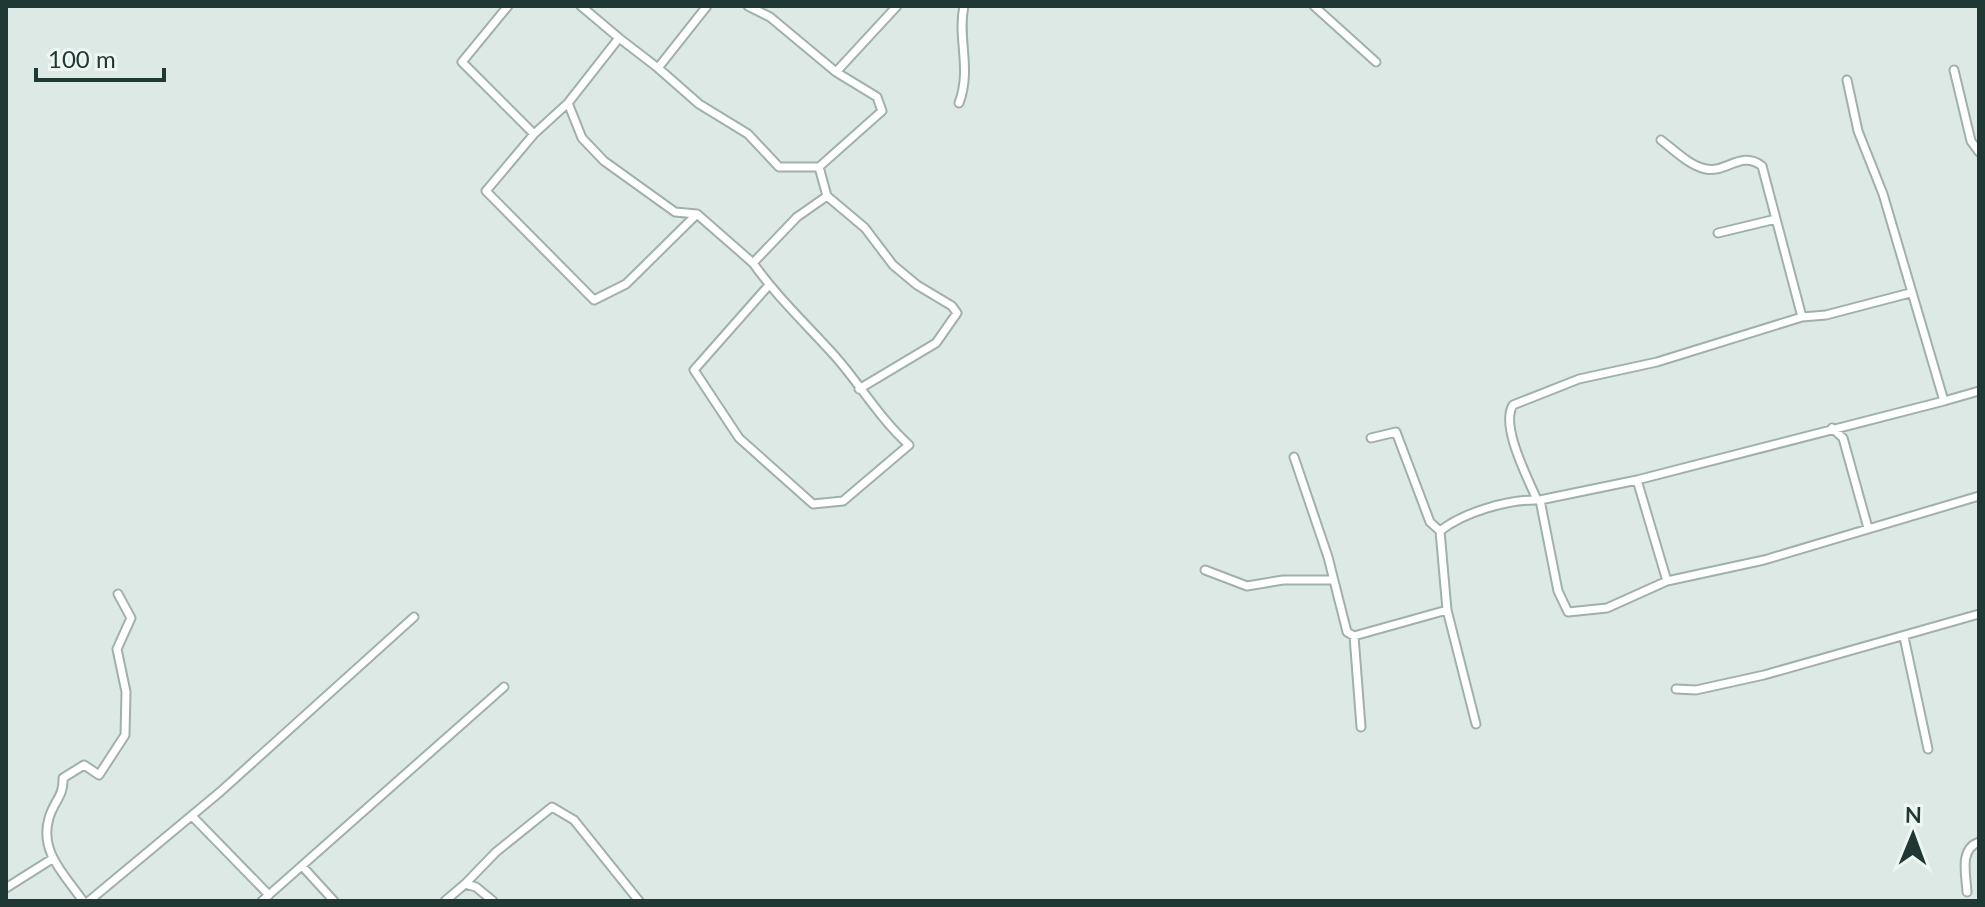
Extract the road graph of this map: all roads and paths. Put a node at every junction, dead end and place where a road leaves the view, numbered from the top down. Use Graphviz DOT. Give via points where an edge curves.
graph roads {
  1 [pos="508,6"];
  2 [pos="581,6"];
  3 [pos="707,6"];
  4 [pos="748,6"];
  5 [pos="897,6"];
  6 [pos="964,6"];
  7 [pos="1314,6"];
  8 [pos="619,38"];
  9 [pos="1376,62"];
  10 [pos="658,68"];
  11 [pos="1954,70"];
  12 [pos="836,72"];
  13 [pos="1847,80"];
  14 [pos="568,103"];
  15 [pos="959,103"];
  16 [pos="534,134"];
  17 [pos="1661,140"];
  18 [pos="1979,152"];
  19 [pos="819,167"];
  20 [pos="827,196"];
  21 [pos="697,214"];
  22 [pos="1776,219"];
  23 [pos="1718,233"];
  24 [pos="753,263"];
  25 [pos="769,285"];
  26 [pos="1910,293"];
  27 [pos="1802,317"];
  28 [pos="859,389"];
  29 [pos="1979,391"];
  30 [pos="1944,401"];
  31 [pos="1832,428"];
  32 [pos="1371,438"];
  33 [pos="1294,457"];
  34 [pos="1637,480"];
  35 [pos="1979,496"];
  36 [pos="1538,500"];
  37 [pos="1868,528"];
  38 [pos="1440,531"];
  39 [pos="1205,570"];
  40 [pos="1332,580"];
  41 [pos="1667,581"];
  42 [pos="118,594"];
  43 [pos="1447,610"];
  44 [pos="1979,614"];
  45 [pos="414,617"];
  46 [pos="1354,636"];
  47 [pos="1904,637"];
  48 [pos="504,687"];
  49 [pos="1676,689"];
  50 [pos="1476,724"];
  51 [pos="1361,727"];
  52 [pos="1928,749"];
  53 [pos="192,816"];
  54 [pos="1979,842"];
  55 [pos="52,859"];
  56 [pos="302,866"];
  57 [pos="465,884"];
  58 [pos="6,888"];
  59 [pos="1967,892"];
  60 [pos="269,895"];
  61 [pos="83,901"];
  62 [pos="89,901"];
  63 [pos="262,901"];
  64 [pos="334,901"];
  65 [pos="445,901"];
  66 [pos="493,901"];
  67 [pos="639,901"];
  1 -- 16 [label="street" via="462,62"];
  2 -- 8 [label="street"];
  3 -- 10 [label="street"];
  4 -- 12 [label="street" via="770,17"];
  5 -- 12 [label="street"];
  6 -- 15 [label="street" via="965,78"];
  7 -- 9 [label="street"];
  8 -- 10 [label="street"];
  8 -- 14 [label="street"];
  10 -- 19 [label="street" via="699,104 748,134 779,167"];
  11 -- 18 [label="street" via="1971,141"];
  12 -- 19 [label="street" via="877,97 882,111"];
  13 -- 26 [label="street"];
  14 -- 16 [label="street"];
  14 -- 21 [label="street" via="582,138 604,161 675,212"];
  16 -- 21 [label="street" via="486,191 594,300 626,284"];
  17 -- 22 [label="street" via="1700,168 1754,160 1762,166"];
  19 -- 20 [label="street"];
  20 -- 24 [label="street" via="797,217"];
  20 -- 28 [label="street" via="865,228 893,265 957,313 936,343"];
  21 -- 24 [label="street"];
  22 -- 23 [label="street"];
  22 -- 27 [label="street"];
  24 -- 25 [label="street"];
  25 -- 28 [label="street" via="836,356"];
  25 -- 28 [label="street" via="694,370 739,438 813,504 843,501 909,445"];
  26 -- 27 [label="street"];
  26 -- 30 [label="street"];
  27 -- 36 [label="street" via="1657,362 1579,379 1513,405 1511,432"];
  29 -- 30 [label="street"];
  30 -- 31 [label="street"];
  31 -- 34 [label="street"];
  31 -- 37 [label="street" via="1843,438"];
  32 -- 38 [label="street" via="1396,432 1430,522"];
  33 -- 40 [label="street"];
  34 -- 36 [label="street"];
  34 -- 41 [label="street"];
  35 -- 37 [label="street"];
  36 -- 38 [label="street" via="1484,511"];
  36 -- 41 [label="street" via="1558,591 1568,612 1607,608"];
  37 -- 41 [label="street" via="1764,560"];
  38 -- 43 [label="street"];
  39 -- 40 [label="street" via="1247,586"];
  40 -- 46 [label="street" via="1344,624"];
  42 -- 55 [label="street" via="131,618 117,649 126,692 125,735 99,775 84,765 63,778 64,793 48,819"];
  43 -- 46 [label="street"];
  43 -- 50 [label="street"];
  44 -- 47 [label="street"];
  45 -- 53 [label="street"];
  46 -- 51 [label="street"];
  47 -- 49 [label="street" via="1764,675 1696,690"];
  47 -- 52 [label="street"];
  48 -- 56 [label="street"];
  53 -- 60 [label="street"];
  53 -- 62 [label="street"];
  54 -- 59 [label="street" via="1965,853"];
  55 -- 58 [label="street"];
  55 -- 61 [label="street"];
  56 -- 60 [label="street"];
  56 -- 64 [label="street"];
  57 -- 65 [label="street"];
  57 -- 66 [label="street"];
  57 -- 67 [label="street" via="552,807 574,820"];
  60 -- 63 [label="street"];
}
